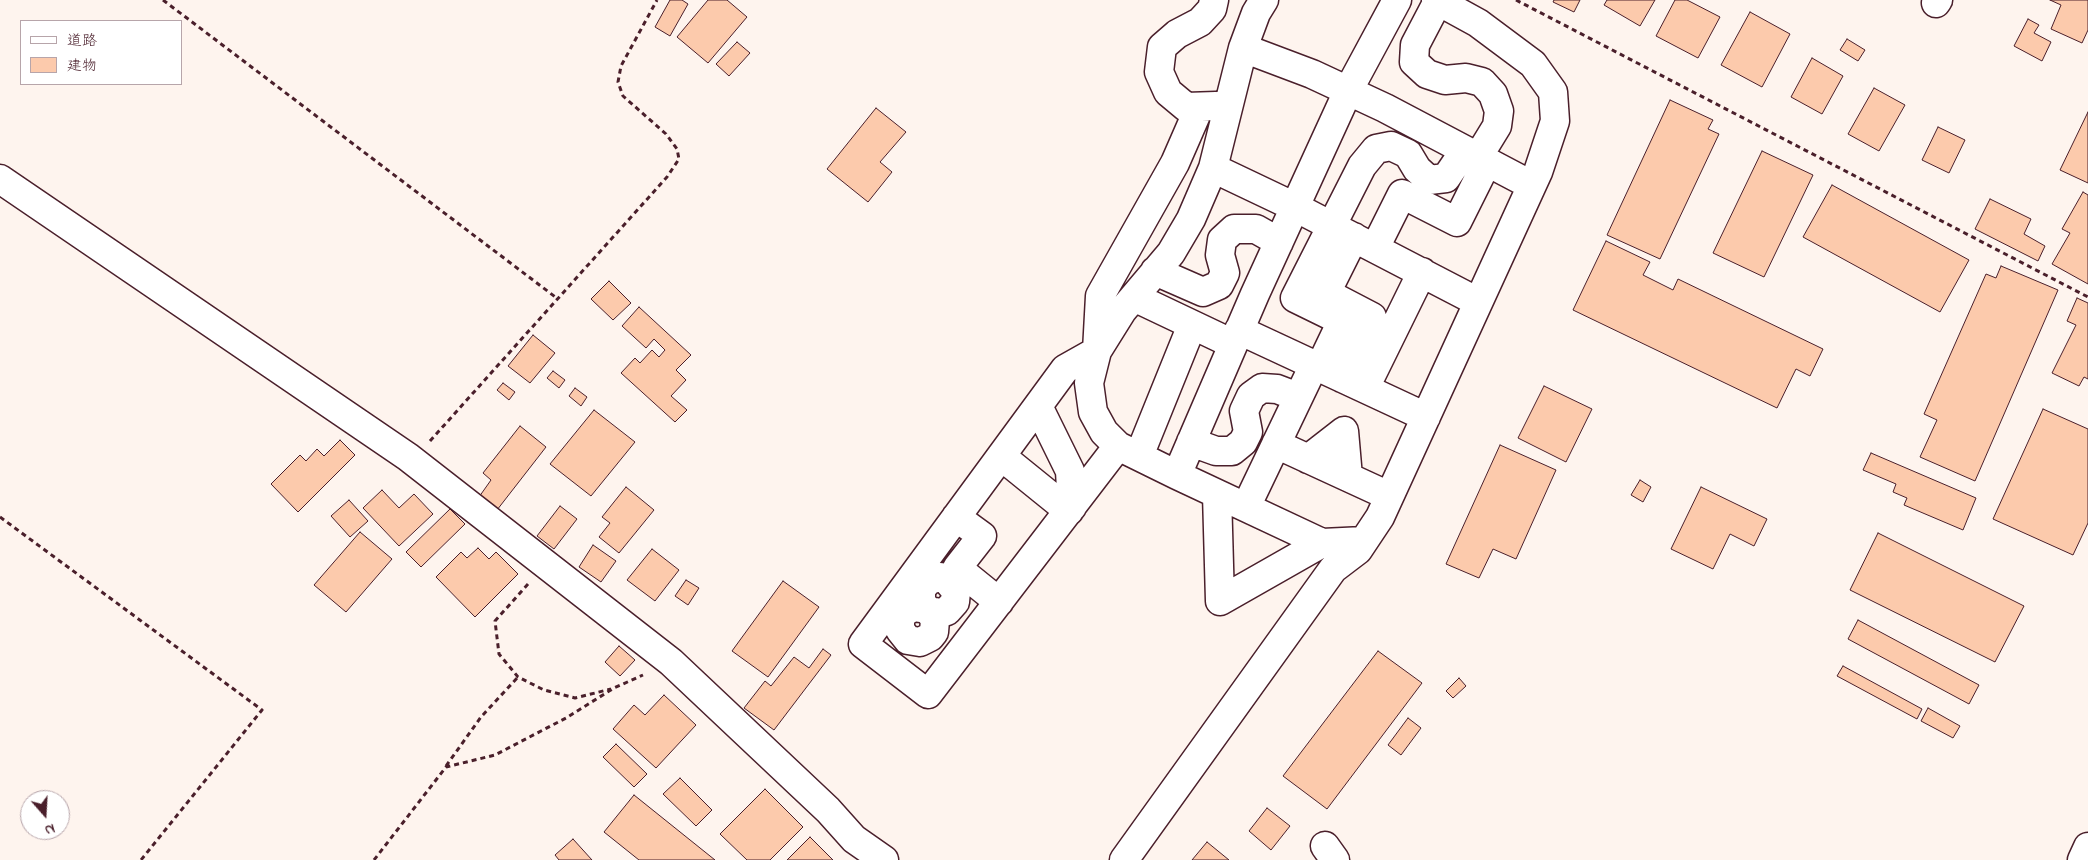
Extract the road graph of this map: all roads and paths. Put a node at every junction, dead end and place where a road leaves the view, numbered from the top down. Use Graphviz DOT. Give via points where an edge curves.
graph roads {
  1 [pos="163,0"];
  2 [pos="658,0"];
  3 [pos="1214,0"];
  4 [pos="1264,0"];
  5 [pos="1397,0"];
  6 [pos="1437,0"];
  7 [pos="1516,0"];
  8 [pos="1243,48"];
  9 [pos="1348,91"];
  10 [pos="1229,105"];
  11 [pos="1199,108"];
  12 [pos="1477,156"];
  13 [pos="1213,168"];
  14 [pos="0,179"];
  15 [pos="1531,185"];
  16 [pos="1294,207"];
  17 [pos="1353,237"];
  18 [pos="1278,242"];
  19 [pos="1155,271"];
  20 [pos="1422,272"];
  21 [pos="1134,297"];
  22 [pos="2088,297"];
  23 [pos="558,299"];
  24 [pos="1478,302"];
  25 [pos="1192,325"];
  26 [pos="1236,337"];
  27 [pos="1097,351"];
  28 [pos="1335,375"];
  29 [pos="1298,397"];
  30 [pos="1038,406"];
  31 [pos="1426,417"];
  32 [pos="1191,442"];
  33 [pos="1276,444"];
  34 [pos="1129,451"];
  35 [pos="1001,456"];
  36 [pos="1308,459"];
  37 [pos="413,461"];
  38 [pos="1177,475"];
  39 [pos="1348,478"];
  40 [pos="1217,494"];
  41 [pos="1390,496"];
  42 [pos="1246,507"];
  43 [pos="1070,509"];
  44 [pos="956,516"];
  45 [pos="0,517"];
  46 [pos="1364,541"];
  47 [pos="1322,542"];
  48 [pos="546,564"];
  49 [pos="999,602"];
  50 [pos="980,627"];
  51 [pos="671,662"];
  52 [pos="888,663"];
  53 [pos="518,677"];
  54 [pos="614,688"];
  55 [pos="446,767"];
  56 [pos="2088,847"];
  57 [pos="852,849"];
  58 [pos="141,860"];
  59 [pos="374,860"];
  60 [pos="884,860"];
  61 [pos="1124,860"];
  62 [pos="2082,860"];
  1 -- 23 [label="path"];
  2 -- 23 [label="path" via="621,66 618,82 623,96 666,134 677,149 679,159 667,177"];
  3 -- 11 [label="main road" via="1212,9 1200,22 1177,34 1162,48 1159,72 1168,92 1186,107"];
  4 -- 8 [label="main road"];
  5 -- 9 [label="main road"];
  6 -- 12 [label="main road" via="1415,45 1414,62 1427,74 1445,80 1466,78 1482,82 1493,94 1499,111 1497,126"];
  6 -- 15 [label="main road" via="1478,23 1533,64 1553,92 1555,121"];
  7 -- 22 [label="path"];
  8 -- 9 [label="main road"];
  8 -- 10 [label="main road"];
  9 -- 12 [label="main road"];
  9 -- 16 [label="main road"];
  10 -- 11 [label="main road"];
  10 -- 13 [label="main road"];
  11 -- 27 [label="main road" via="1175,163 1100,296"];
  12 -- 15 [label="main road"];
  12 -- 17 [label="main road" via="1457,222 1402,194"];
  12 -- 17 [label="main road" via="1446,178 1429,180 1408,154 1391,146 1376,148 1362,166"];
  13 -- 16 [label="main road"];
  13 -- 19 [label="main road" via="1191,219"];
  14 -- 37 [label="main road"];
  15 -- 24 [label="main road"];
  16 -- 17 [label="main road"];
  16 -- 18 [label="main road"];
  17 -- 20 [label="main road"];
  17 -- 28 [label="main road" via="1326,293 1372,317"];
  18 -- 19 [label="main road" via="1256,229 1234,229 1222,240 1220,255 1225,273 1219,285 1203,292"];
  18 -- 26 [label="main road"];
  19 -- 21 [label="main road"];
  20 -- 24 [label="main road"];
  20 -- 28 [label="main road"];
  21 -- 25 [label="main road"];
  21 -- 27 [label="main road"];
  23 -- 37 [label="path"];
  24 -- 31 [label="main road"];
  25 -- 26 [label="main road"];
  25 -- 34 [label="main road"];
  26 -- 28 [label="main road"];
  26 -- 32 [label="main road"];
  27 -- 30 [label="main road" via="1066,369"];
  27 -- 34 [label="main road" via="1089,383 1093,412 1104,432"];
  28 -- 29 [label="main road"];
  28 -- 31 [label="main road"];
  29 -- 32 [label="main road" via="1278,389 1262,388 1252,396 1244,411 1248,432 1243,442 1232,451 1216,451"];
  29 -- 33 [label="main road"];
  30 -- 35 [label="main road"];
  30 -- 43 [label="main road" via="1070,471"];
  31 -- 41 [label="main road"];
  32 -- 38 [label="main road"];
  33 -- 36 [label="main road"];
  33 -- 42 [label="main road"];
  34 -- 38 [label="main road"];
  34 -- 43 [label="main road"];
  35 -- 43 [label="main road"];
  35 -- 44 [label="main road"];
  36 -- 39 [label="main road"];
  36 -- 39 [label="main road" via="1344,431"];
  37 -- 48 [label="main road"];
  38 -- 40 [label="main road"];
  39 -- 41 [label="main road"];
  40 -- 42 [label="main road"];
  40 -- 47 [label="main road" via="1220,601"];
  41 -- 46 [label="main road"];
  42 -- 47 [label="main road"];
  43 -- 49 [label="main road"];
  44 -- 49 [label="main road" via="982,536 957,568"];
  44 -- 52 [label="main road" via="863,644"];
  45 -- 58 [label="path" via="262,710"];
  46 -- 47 [label="main road"];
  46 -- 61 [label="main road" via="1358,550 1333,569"];
  48 -- 51 [label="main road"];
  48 -- 53 [label="path" via="495,621 499,654"];
  49 -- 50 [label="main road"];
  50 -- 52 [label="main road" via="936,609 935,626 930,637 920,642 905,638"];
  50 -- 52 [label="main road" via="928,694"];
  51 -- 54 [label="path"];
  51 -- 57 [label="main road" via="828,810"];
  53 -- 54 [label="path" via="544,690 575,698"];
  53 -- 55 [label="path" via="481,717"];
  54 -- 55 [label="path" via="566,718 495,755"];
  55 -- 59 [label="path"];
  56 -- 62 [label="main road"];
  57 -- 60 [label="main road"];
}
